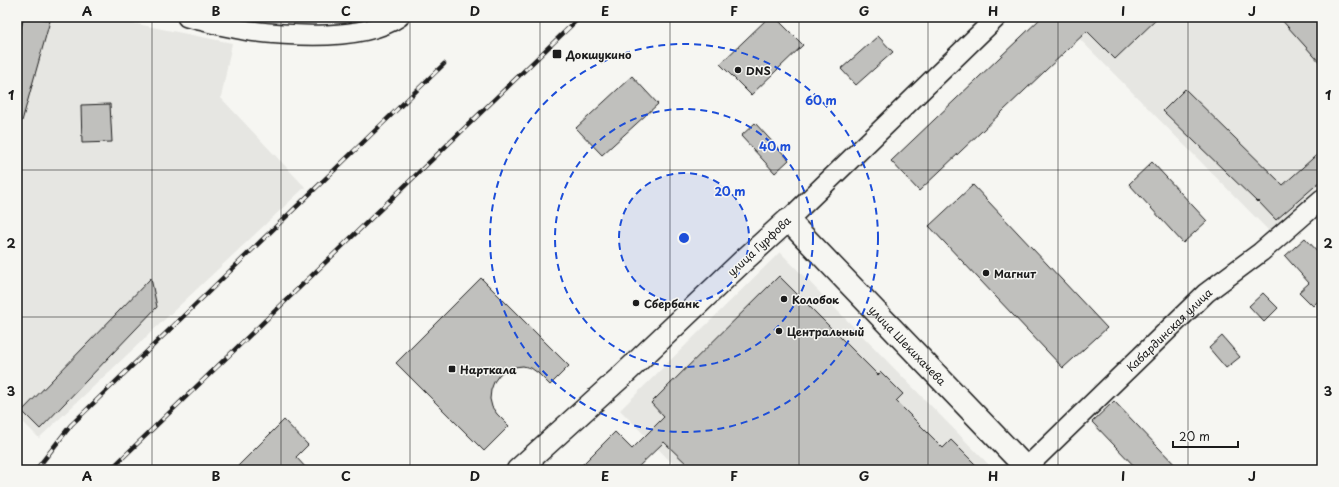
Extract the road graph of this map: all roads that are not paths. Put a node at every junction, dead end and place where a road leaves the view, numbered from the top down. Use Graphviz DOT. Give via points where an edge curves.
graph roads {
  1 [pos="188,17"];
  2 [pos="399,17"];
  3 [pos="997,17"];
  4 [pos="1322,199"];
  5 [pos="788,220"];
  6 [pos="1026,469"];
  7 [pos="518,470"];
  1 -- 2 [label="street" via="249,31 340,35 366,30"];
  3 -- 5 [label="street, улица Гурфова"];
  4 -- 6 [label="street, Кабардинская улица" via="1261,252 1206,293"];
  5 -- 6 [label="street, улица Шекихачева"];
  5 -- 7 [label="street, улица Гурфова"];
}
